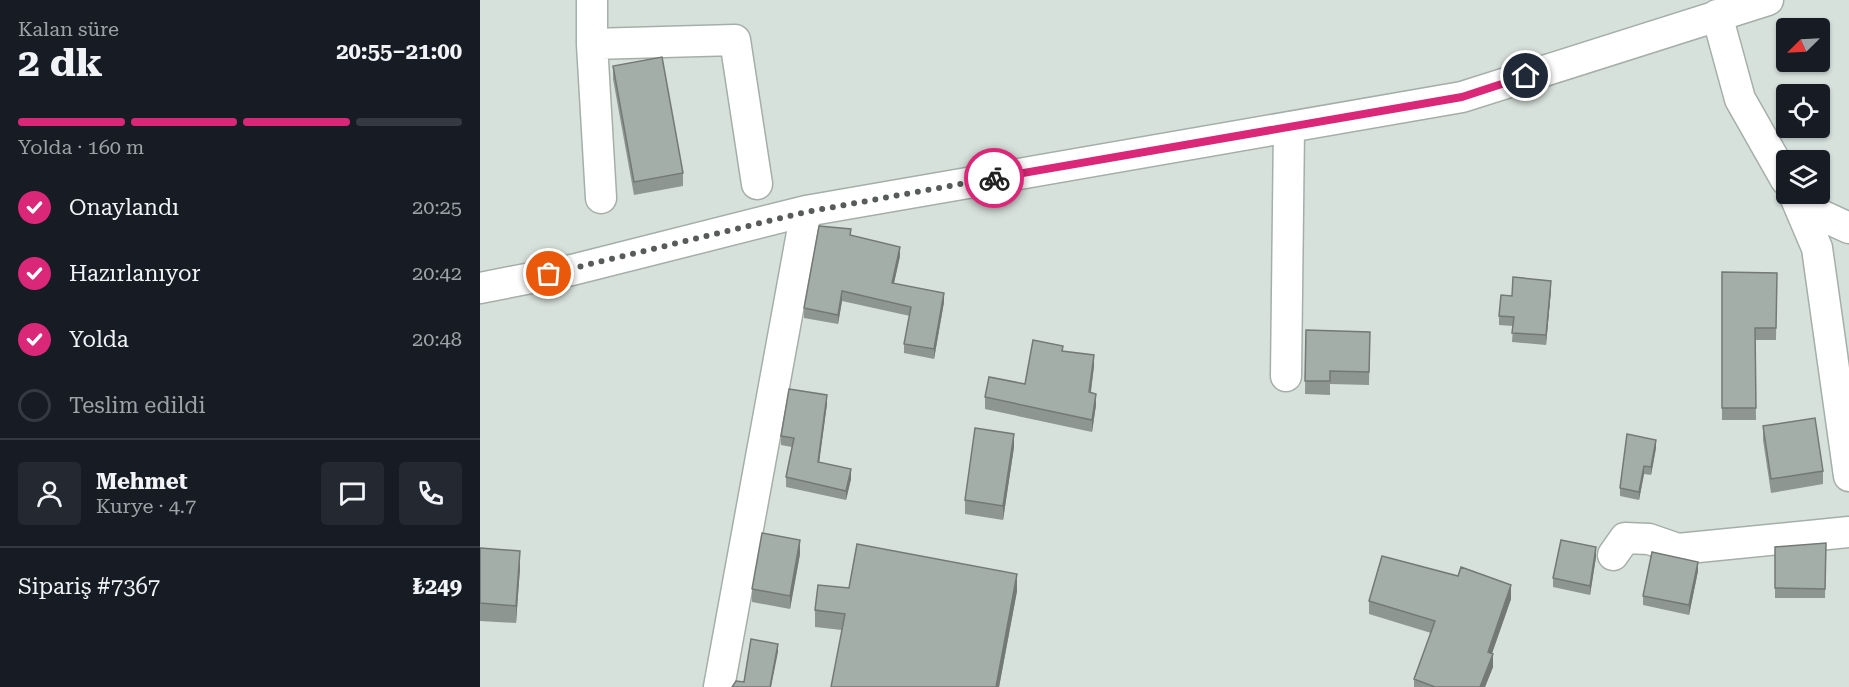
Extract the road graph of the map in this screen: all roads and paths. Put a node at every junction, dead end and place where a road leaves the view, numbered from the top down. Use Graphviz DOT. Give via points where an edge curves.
graph roads {
  1 [pos="592,0"];
  2 [pos="1768,0"];
  3 [pos="1717,15"];
  4 [pos="592,44"];
  5 [pos="1289,127"];
  6 [pos="1776,162"];
  7 [pos="757,184"];
  8 [pos="601,198"];
  9 [pos="1800,204"];
  10 [pos="1805,204"];
  11 [pos="806,212"];
  12 [pos="1849,228"];
  13 [pos="480,288"];
  14 [pos="1286,376"];
  15 [pos="1849,476"];
  16 [pos="1849,532"];
  17 [pos="1613,555"];
  18 [pos="719,687"];
  1 -- 4 [label="street"];
  2 -- 3 [label="street"];
  3 -- 5 [label="street" via="1462,97"];
  3 -- 6 [label="street" via="1740,99"];
  4 -- 7 [label="street" via="735,40"];
  4 -- 8 [label="street"];
  5 -- 11 [label="street"];
  5 -- 14 [label="street"];
  9 -- 15 [label="street" via="1817,248"];
  10 -- 12 [label="street"];
  11 -- 13 [label="street" via="572,270"];
  11 -- 18 [label="street"];
  16 -- 17 [label="street" via="1678,549 1664,535 1625,538"];
}
